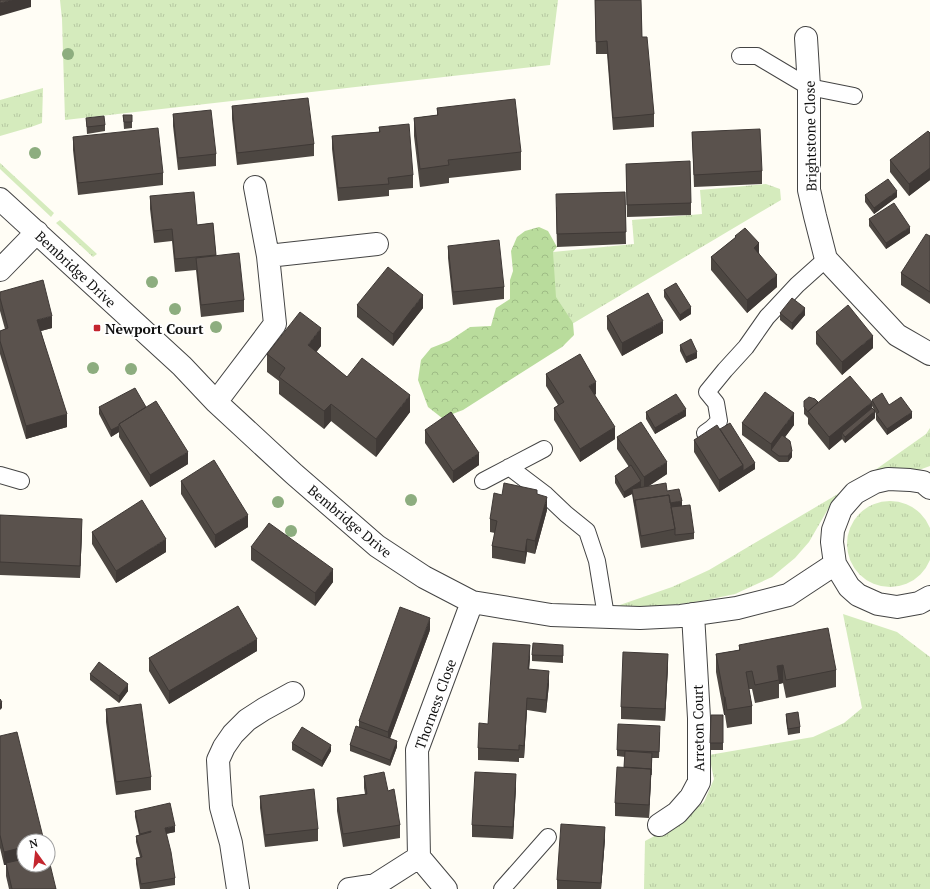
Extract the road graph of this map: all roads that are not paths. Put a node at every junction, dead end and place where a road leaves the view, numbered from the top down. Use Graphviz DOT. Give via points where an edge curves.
graph roads {
  1 [pos="806,38"];
  2 [pos="740,56"];
  3 [pos="809,87"];
  4 [pos="854,96"];
  5 [pos="255,187"];
  6 [pos="0,199"];
  7 [pos="37,232"];
  8 [pos="377,244"];
  9 [pos="268,256"];
  10 [pos="826,259"];
  11 [pos="0,270"];
  12 [pos="930,354"];
  13 [pos="216,402"];
  14 [pos="705,433"];
  15 [pos="544,449"];
  16 [pos="510,467"];
  17 [pos="0,475"];
  18 [pos="483,481"];
  19 [pos="21,482"];
  20 [pos="928,483"];
  21 [pos="835,564"];
  22 [pos="472,602"];
  23 [pos="926,603"];
  24 [pos="692,614"];
  25 [pos="606,616"];
  26 [pos="293,693"];
  27 [pos="659,825"];
  28 [pos="548,837"];
  29 [pos="420,857"];
  30 [pos="238,889"];
  31 [pos="349,889"];
  32 [pos="446,889"];
  33 [pos="502,889"];
  1 -- 3 [label="street, Brightstone Close"];
  2 -- 3 [label="lane" via="757,56"];
  3 -- 4 [label="lane"];
  3 -- 10 [label="street, Brightstone Close" via="809,190"];
  5 -- 9 [label="street"];
  6 -- 7 [label="street, Bembridge Drive"];
  7 -- 11 [label="street"];
  7 -- 13 [label="street, Bembridge Drive" via="182,366"];
  8 -- 9 [label="street"];
  9 -- 13 [label="street" via="276,324"];
  10 -- 12 [label="street, Brightstone Close" via="897,335"];
  10 -- 14 [label="lane" via="767,317 707,392 716,403 719,421"];
  13 -- 22 [label="street, Bembridge Drive" via="377,546 424,577"];
  15 -- 16 [label="lane"];
  16 -- 18 [label="lane"];
  16 -- 25 [label="lane" via="587,531 596,561"];
  17 -- 19 [label="lane"];
  20 -- 21 [label="street" via="888,479 875,482 855,493 841,509 833,530"];
  21 -- 23 [label="street" via="849,587 858,595 878,604 897,607"];
  21 -- 24 [label="street, Bembridge Drive" via="788,594 737,608"];
  22 -- 25 [label="street, Bembridge Drive" via="551,615"];
  22 -- 29 [label="street, Thorness Close" via="417,750"];
  24 -- 25 [label="street, Bembridge Drive" via="640,618"];
  24 -- 27 [label="street, Arreton Court" via="699,718 699,782 691,797 677,813"];
  26 -- 30 [label="street" via="247,720 233,734 218,760 221,807 231,843"];
  28 -- 33 [label="lane"];
  29 -- 31 [label="street" via="375,885"];
  29 -- 32 [label="street"];
}
